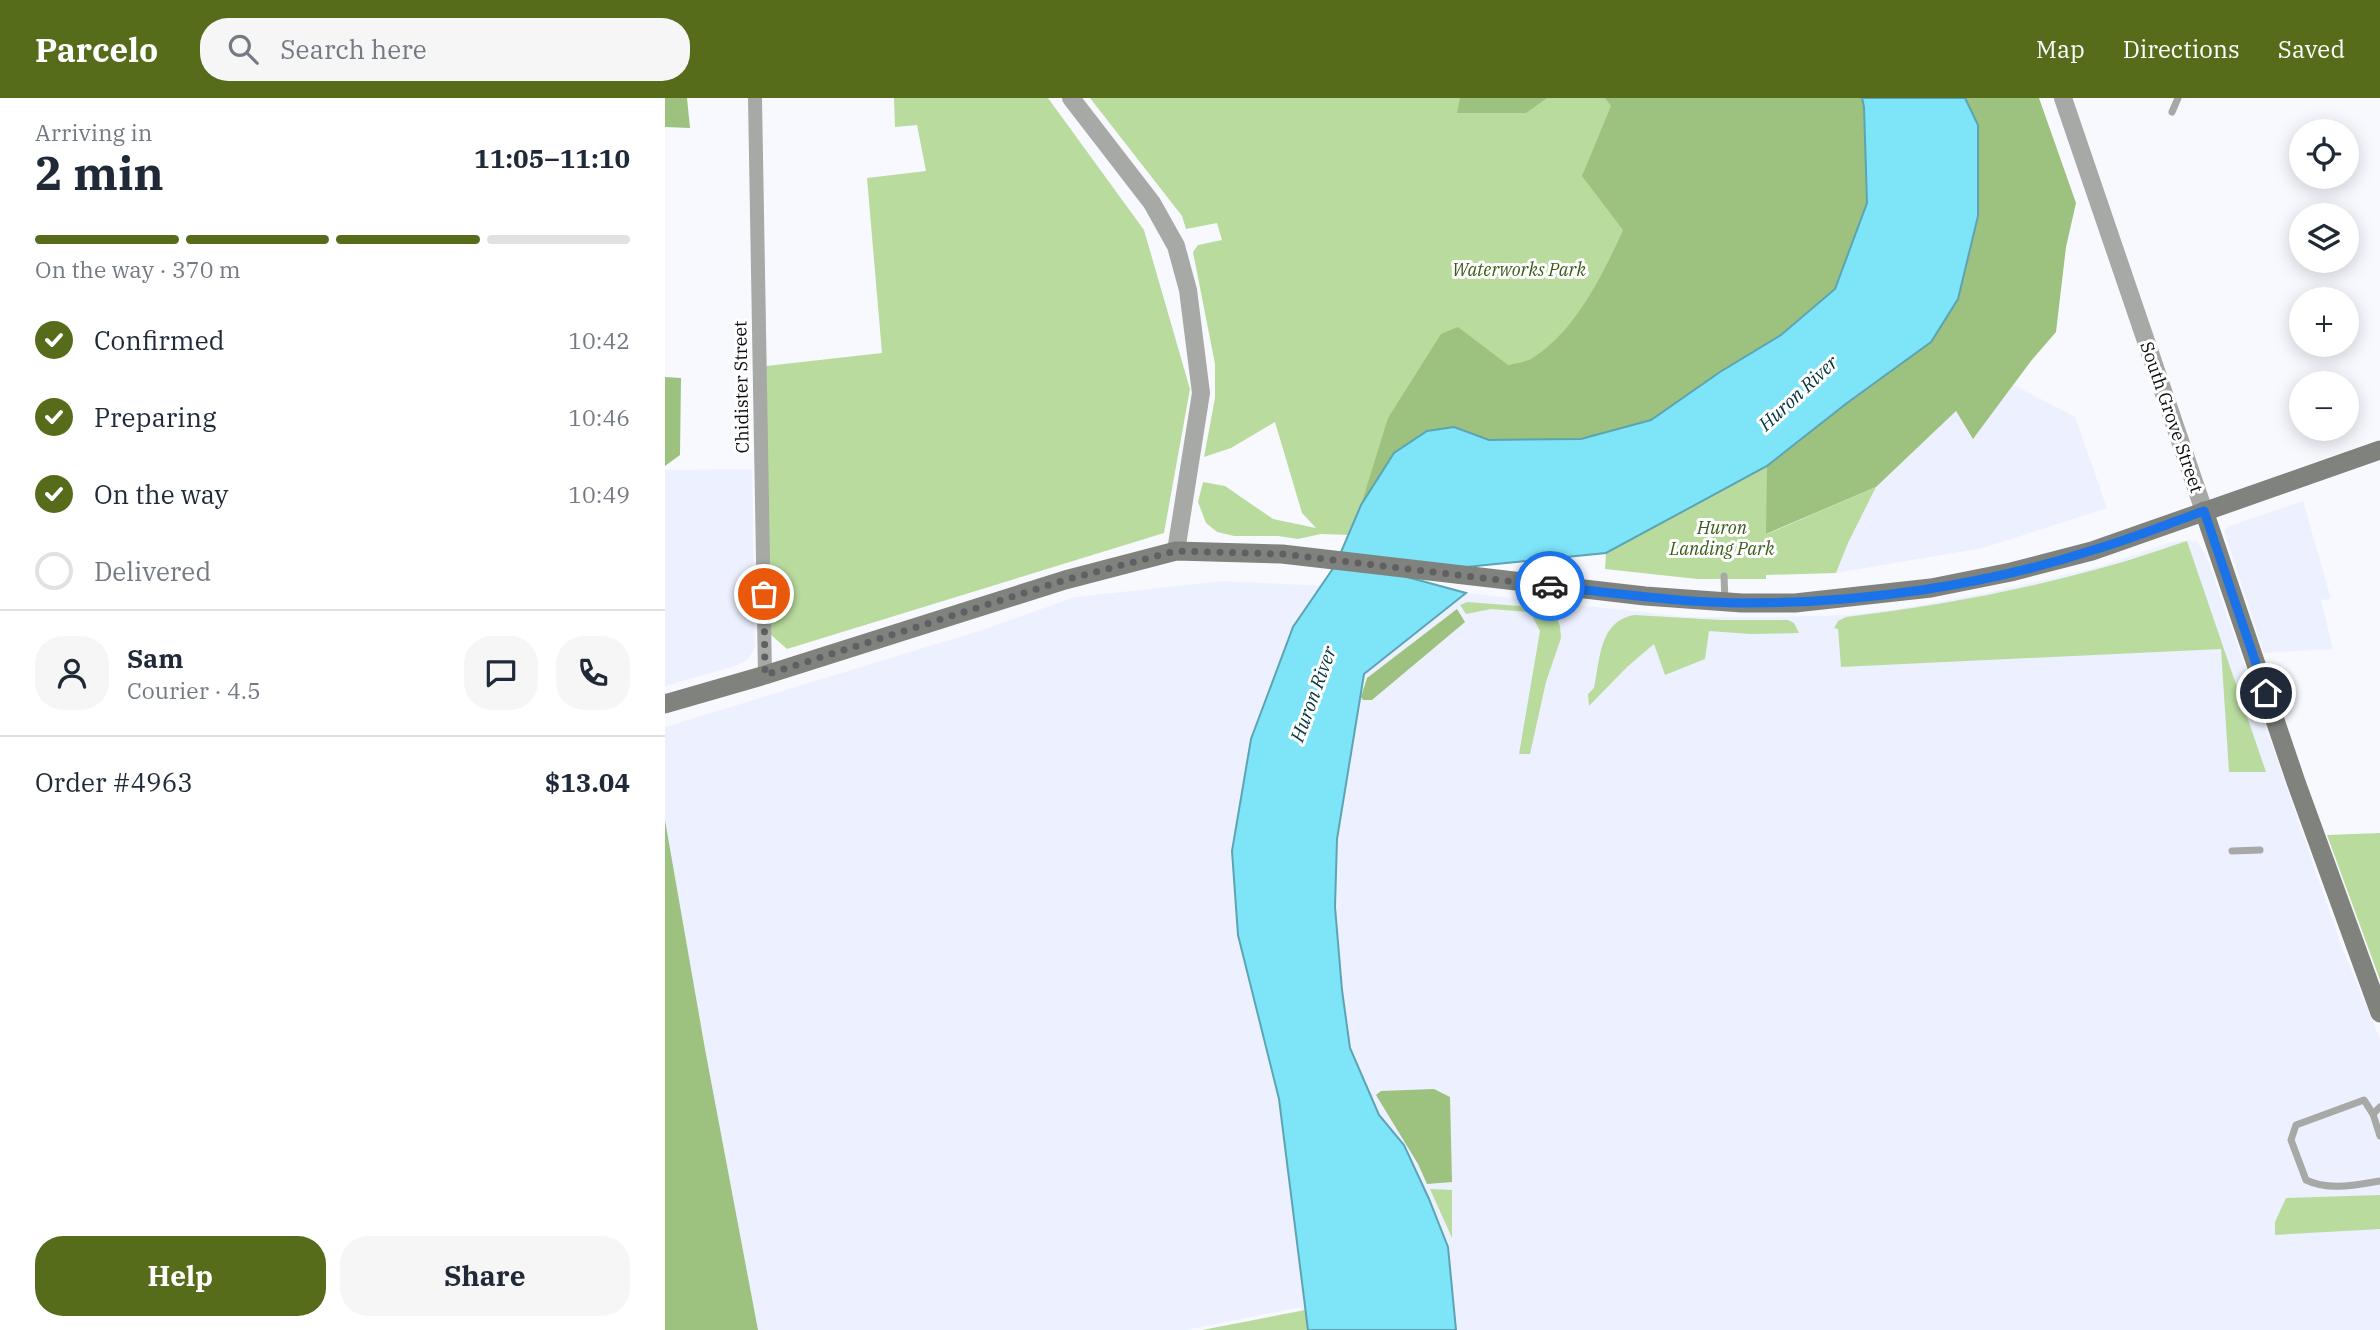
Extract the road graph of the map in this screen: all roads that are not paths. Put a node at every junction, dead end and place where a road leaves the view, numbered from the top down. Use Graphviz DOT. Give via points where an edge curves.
graph roads {
  1 [pos="755,98"];
  2 [pos="1072,98"];
  3 [pos="2063,98"];
  4 [pos="2178,98"];
  5 [pos="2172,112"];
  6 [pos="2380,450"];
  7 [pos="2204,511"];
  8 [pos="1176,551"];
  9 [pos="1724,576"];
  10 [pos="1725,602"];
  11 [pos="765,675"];
  12 [pos="665,704"];
  13 [pos="2260,850"];
  14 [pos="2232,851"];
  15 [pos="2380,1013"];
  16 [pos="2380,1107"];
  17 [pos="2373,1114"];
  18 [pos="2380,1136"];
  19 [pos="2380,1181"];
  1 -- 11 [label="street, Chidister Street"];
  2 -- 8 [label="street" via="1152,203 1176,246 1188,290 1201,393"];
  3 -- 7 [label="street, South Grove Street"];
  4 -- 5 [label="lane"];
  6 -- 7 [label="main road"];
  7 -- 10 [label="main road" via="2092,551 1931,588 1795,603"];
  7 -- 15 [label="main road, South Grove Street"];
  8 -- 10 [label="main road" via="1282,554"];
  8 -- 11 [label="main road" via="1065,580"];
  9 -- 10 [label="lane"];
  11 -- 12 [label="main road"];
  13 -- 14 [label="lane"];
  16 -- 17 [label="lane"];
  17 -- 18 [label="lane"];
  17 -- 19 [label="lane" via="2364,1100 2296,1125 2291,1140 2305,1180 2319,1186"];
}
